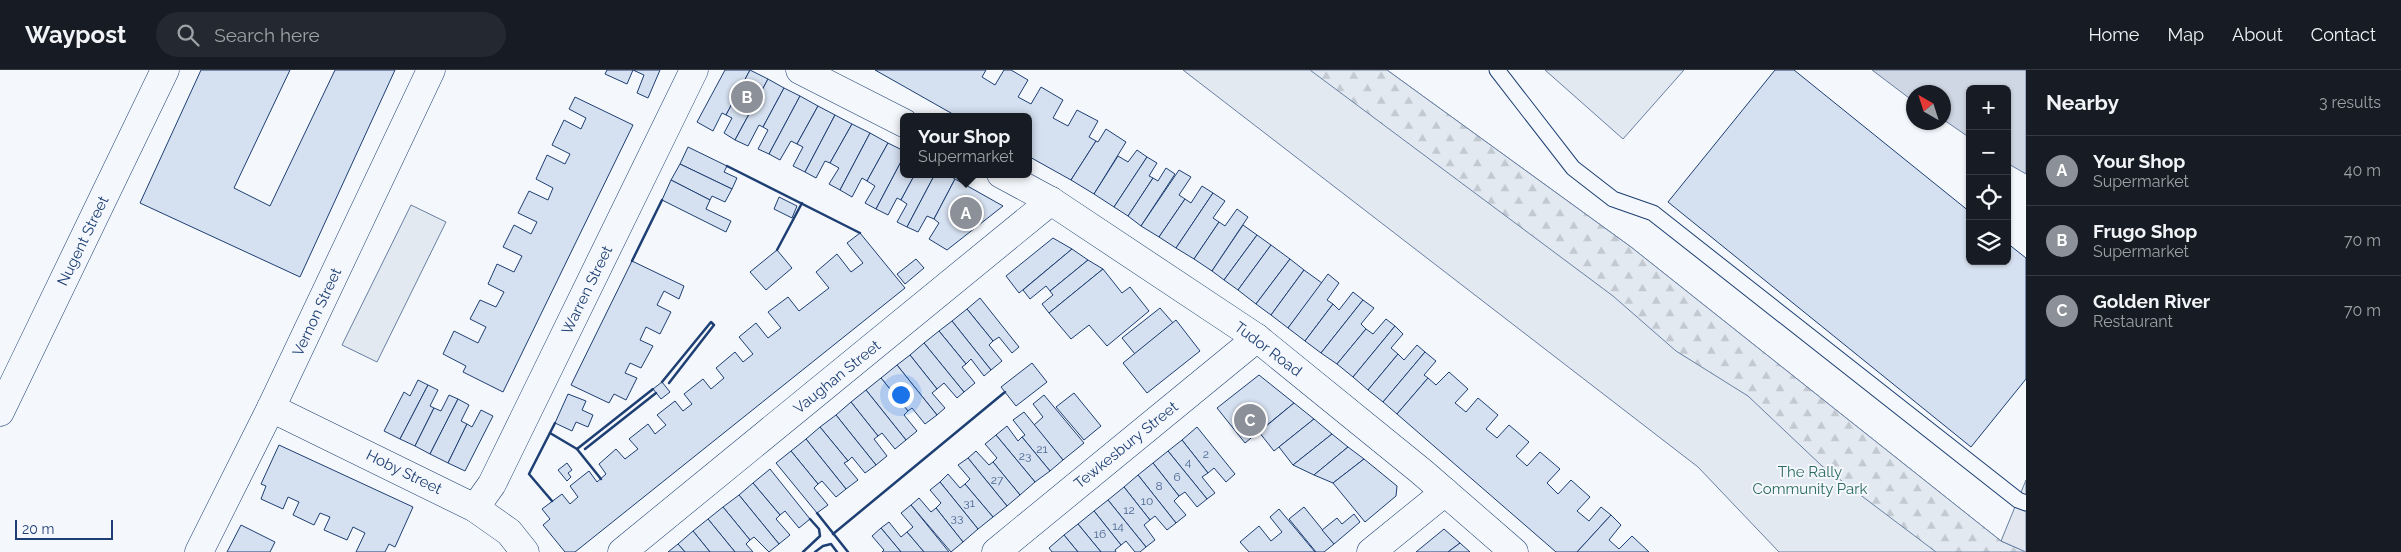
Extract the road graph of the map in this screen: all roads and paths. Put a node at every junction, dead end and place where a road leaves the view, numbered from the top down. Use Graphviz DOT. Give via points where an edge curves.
graph roads {
  1 [pos="165,70"];
  2 [pos="431,70"];
  3 [pos="694,70"];
  4 [pos="800,70"];
  5 [pos="1497,70"];
  6 [pos="900,121"];
  7 [pos="1008,178"];
  8 [pos="1051,201"];
  9 [pos="1257,338"];
  10 [pos="272,408"];
  11 [pos="0,412"];
  12 [pos="1445,492"];
  13 [pos="2026,503"];
  14 [pos="476,508"];
  15 [pos="199,552"];
  16 [pos="525,552"];
  17 [pos="622,552"];
  18 [pos="996,552"];
  19 [pos="1371,552"];
  20 [pos="1514,552"];
  1 -- 11 [label="street, Nugent Street"];
  2 -- 10 [label="street, Vernon Street"];
  3 -- 14 [label="street, Warren Street" via="492,484"];
  4 -- 6 [label="street"];
  5 -- 13 [label="lane" via="1573,168 1613,199 1653,213 2018,500"];
  7 -- 8 [label="street, Tudor Road"];
  8 -- 9 [label="street, Tudor Road"];
  8 -- 17 [label="street, Vaughan Street"];
  9 -- 12 [label="street, Tudor Road"];
  9 -- 18 [label="street, Tewkesbury Street"];
  10 -- 14 [label="street, Hoby Street"];
  10 -- 15 [label="street, Vernon Street"];
  12 -- 19 [label="street"];
  12 -- 20 [label="street, Tudor Road"];
  14 -- 16 [label="street, Hoby Street" via="509,532"];
}
